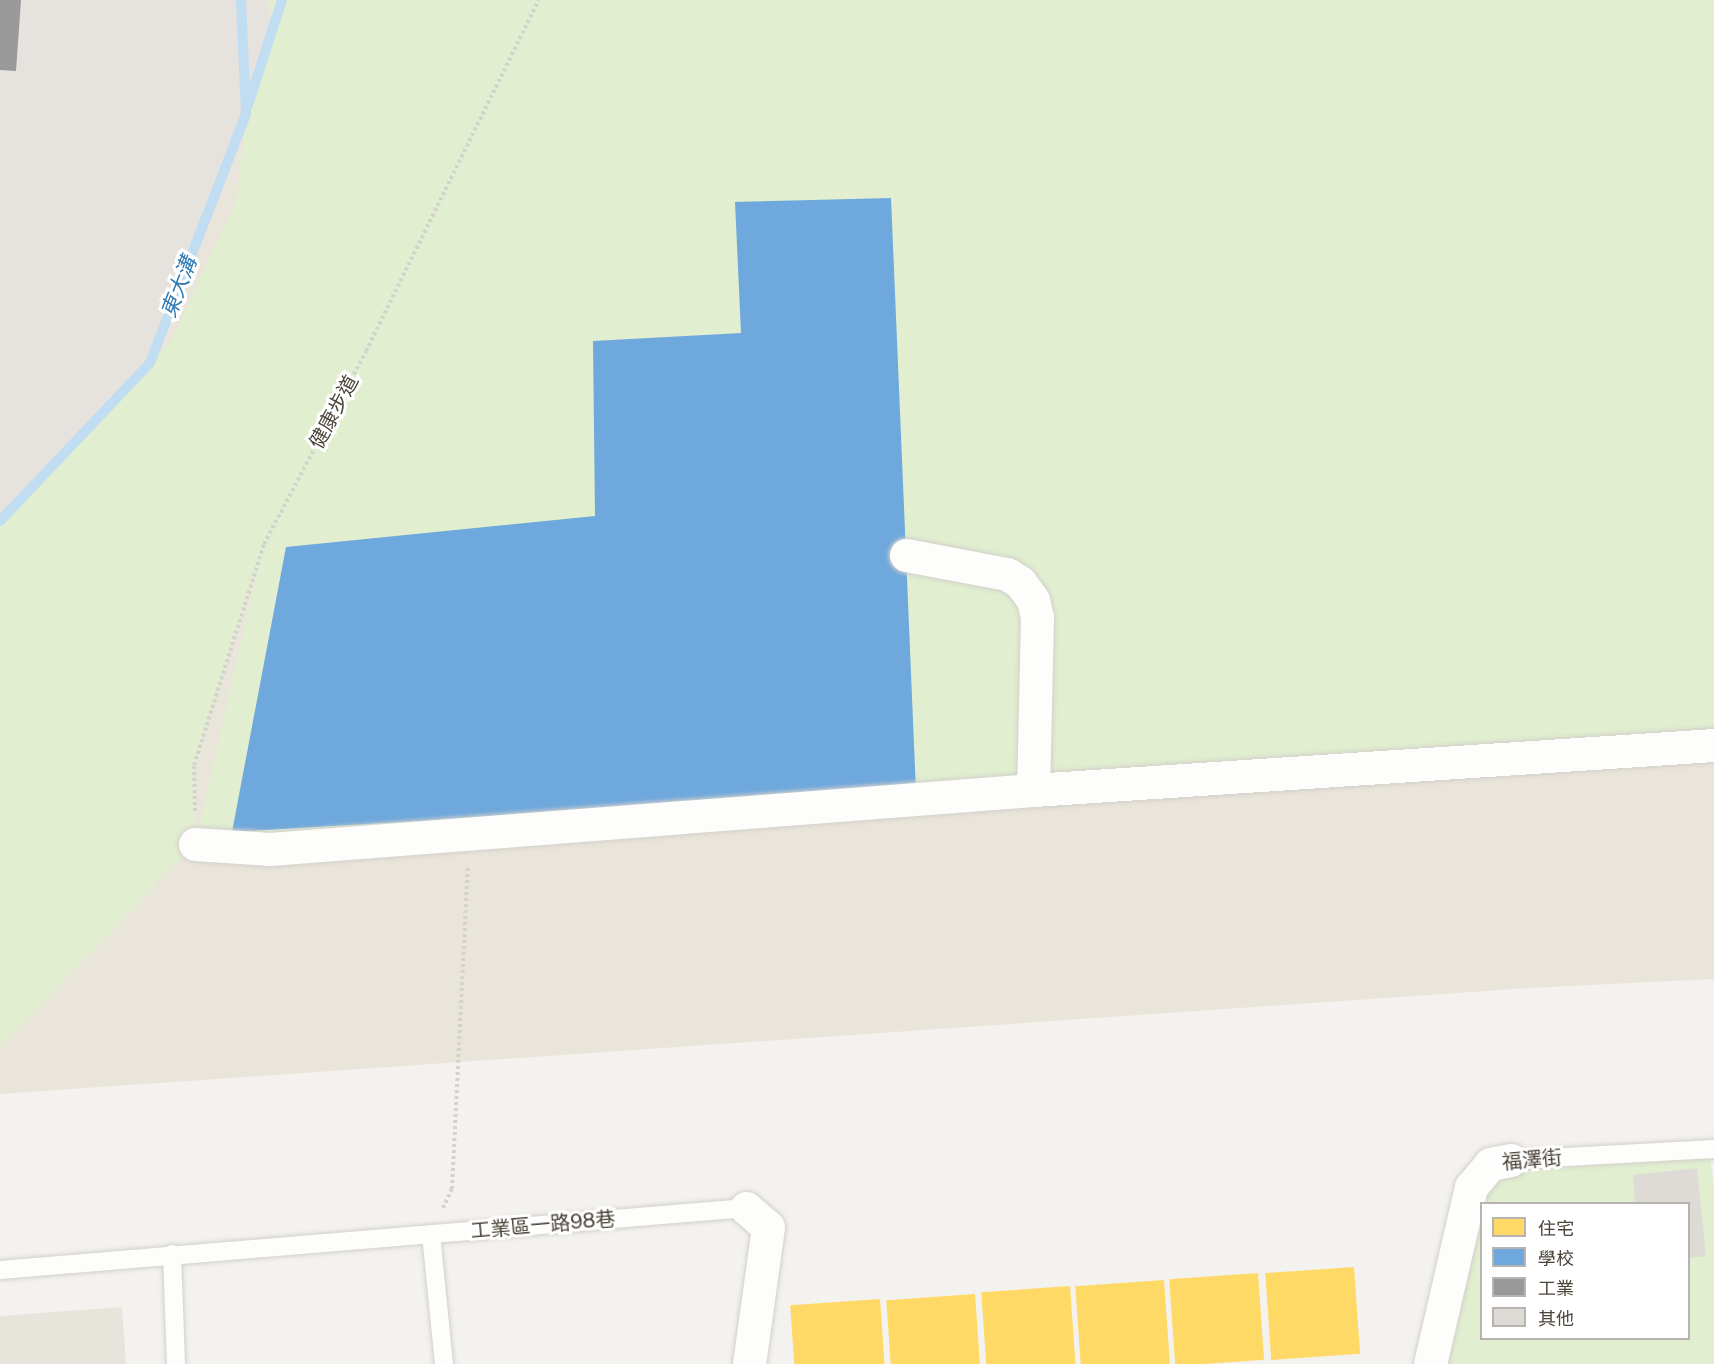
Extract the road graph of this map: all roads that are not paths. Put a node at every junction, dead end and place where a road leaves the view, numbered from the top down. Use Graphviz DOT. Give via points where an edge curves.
graph roads {
  1 [pos="906,555"];
  2 [pos="1714,745"];
  3 [pos="1033,790"];
  4 [pos="195,844"];
  5 [pos="1714,1149"];
  6 [pos="1511,1160"];
  7 [pos="746,1208"];
  8 [pos="431,1234"];
  9 [pos="172,1254"];
  10 [pos="0,1270"];
  11 [pos="176,1364"];
  12 [pos="444,1364"];
  13 [pos="749,1364"];
  14 [pos="1430,1364"];
  1 -- 3 [label="street" via="1007,574 1020,582 1033,600 1037,617"];
  2 -- 3 [label="street"];
  3 -- 4 [label="street" via="270,849"];
  5 -- 6 [label="lane, 福澤街"];
  6 -- 14 [label="street, 福澤街" via="1490,1164 1471,1187"];
  7 -- 8 [label="lane, 工業區一路98巷"];
  7 -- 13 [label="street, 工業區一路98巷" via="768,1227"];
  8 -- 9 [label="lane, 工業區一路98巷"];
  8 -- 12 [label="lane"];
  9 -- 10 [label="lane, 工業區一路98巷"];
  9 -- 11 [label="lane"];
}
